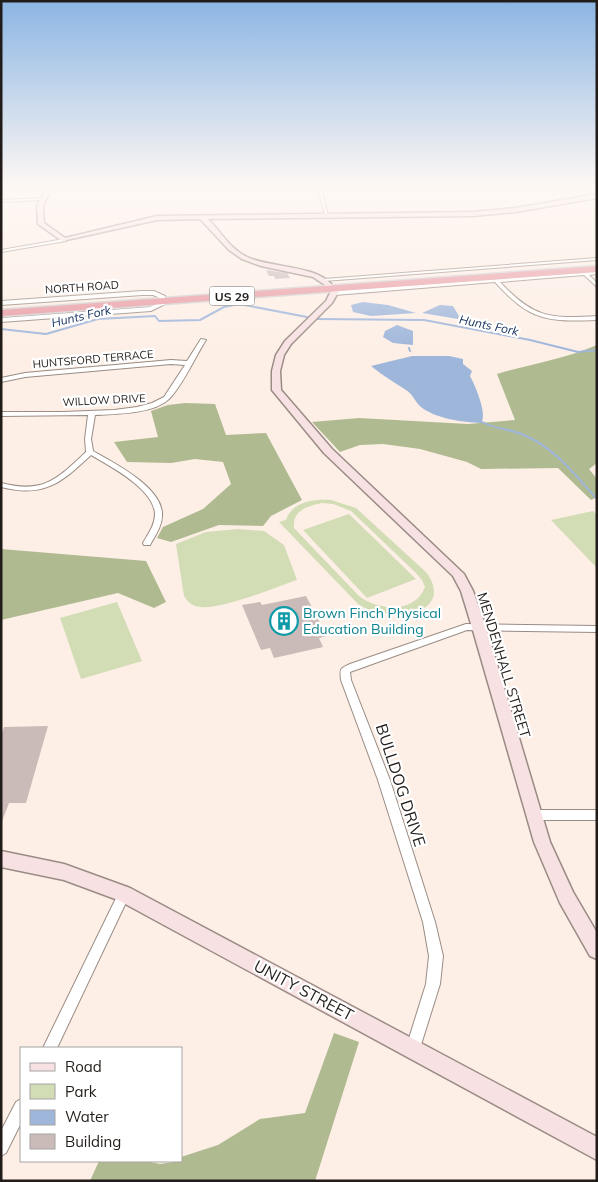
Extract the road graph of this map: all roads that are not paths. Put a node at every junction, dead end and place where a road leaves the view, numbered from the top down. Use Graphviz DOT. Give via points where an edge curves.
graph roads {
  1 [pos="57,241"];
  2 [pos="226,241"];
  3 [pos="1,251"];
  4 [pos="597,259"];
  5 [pos="597,267"];
  6 [pos="597,273"];
  7 [pos="584,274"];
  8 [pos="497,281"];
  9 [pos="597,286"];
  10 [pos="331,287"];
  11 [pos="163,299"];
  12 [pos="1,303"];
  13 [pos="1,309"];
  14 [pos="1,314"];
  15 [pos="597,318"];
  16 [pos="1,320"];
  17 [pos="203,340"];
  18 [pos="187,363"];
  19 [pos="1,380"];
  20 [pos="92,412"];
  21 [pos="1,414"];
  22 [pos="90,452"];
  23 [pos="1,485"];
  24 [pos="147,543"];
  25 [pos="479,627"];
  26 [pos="597,629"];
  27 [pos="533,815"];
  28 [pos="597,815"];
  29 [pos="1,859"];
  30 [pos="124,894"];
  31 [pos="597,950"];
  32 [pos="50,1047"];
  33 [pos="413,1048"];
  34 [pos="20,1109"];
  35 [pos="1,1148"];
  36 [pos="597,1149"];
  1 -- 3 [label="street"];
  2 -- 10 [label="street" via="245,258 306,273"];
  4 -- 10 [label="street"];
  5 -- 10 [label="highway, US 29"];
  5 -- 10 [label="highway, US 29"];
  6 -- 7 [label="street"];
  7 -- 8 [label="street"];
  7 -- 9 [label="street"];
  8 -- 10 [label="street"];
  8 -- 15 [label="street" via="530,311 564,319"];
  10 -- 11 [label="highway, US 29"];
  10 -- 11 [label="highway, US 29"];
  10 -- 25 [label="street, MENDENHALL STREET" via="325,307 288,341 278,367 277,390 328,451 458,574"];
  11 -- 12 [label="street, NORTH ROAD" via="154,293 142,293"];
  11 -- 13 [label="highway, US 29"];
  11 -- 14 [label="highway, US 29"];
  11 -- 16 [label="street" via="151,309"];
  17 -- 18 [label="street, WILLOW DRIVE"];
  18 -- 19 [label="street, HUNTSFORD TERRACE" via="25,375"];
  18 -- 20 [label="street, WILLOW DRIVE" via="160,403 142,410"];
  20 -- 21 [label="street, WILLOW DRIVE"];
  20 -- 22 [label="street" via="88,439"];
  22 -- 23 [label="street" via="67,474 46,487 24,491"];
  22 -- 24 [label="street" via="123,470 149,495 158,511 156,527"];
  25 -- 26 [label="street"];
  25 -- 27 [label="street, MENDENHALL STREET"];
  25 -- 33 [label="street, BULLDOG DRIVE" via="466,627 345,670 384,780 429,922 436,956 433,984"];
  27 -- 28 [label="street"];
  27 -- 31 [label="street, MENDENHALL STREET" via="555,874"];
  29 -- 30 [label="street, UNITY STREET" via="70,872"];
  30 -- 32 [label="street"];
  30 -- 33 [label="street, UNITY STREET"];
  33 -- 36 [label="street, UNITY STREET"];
  34 -- 35 [label="street"];
}
